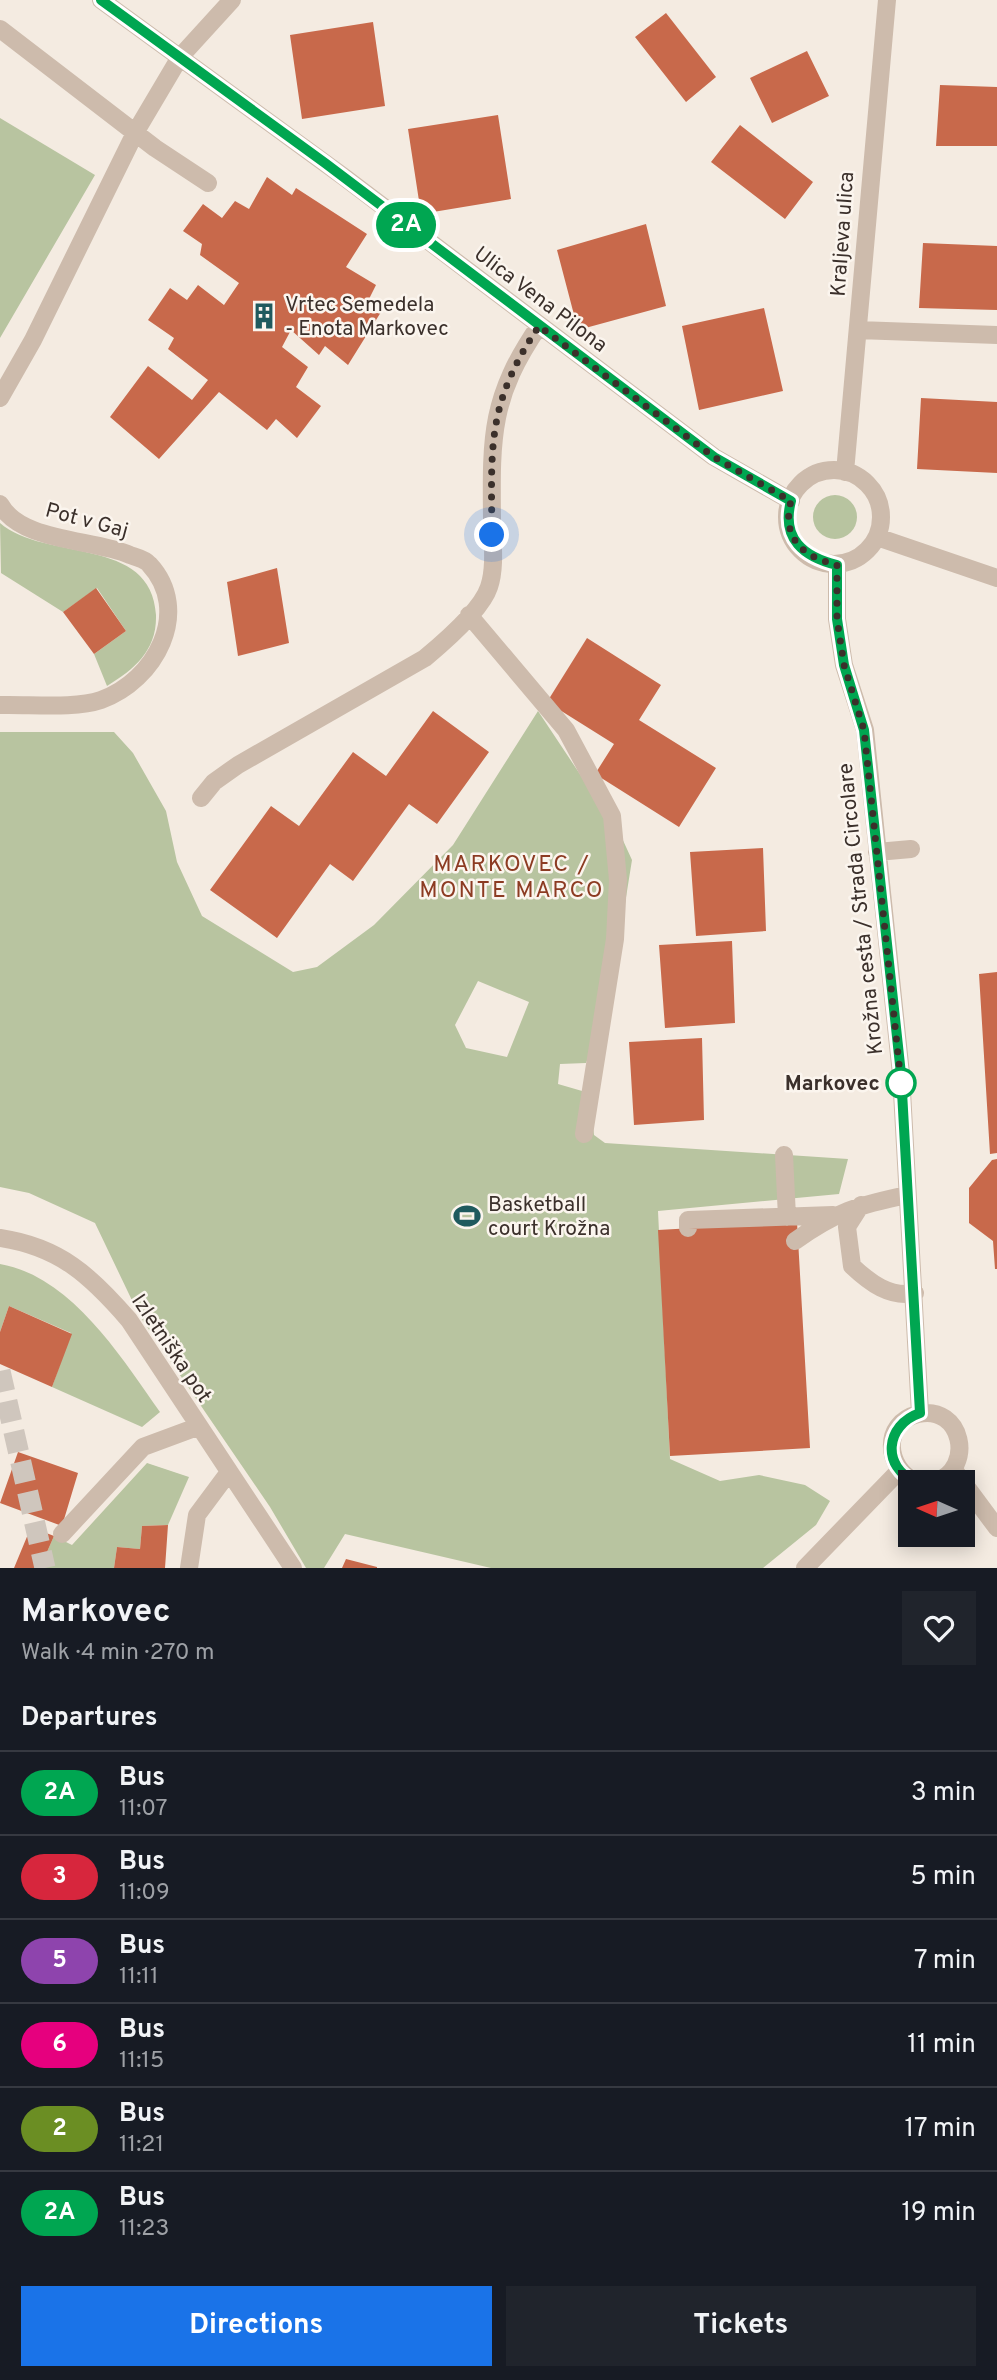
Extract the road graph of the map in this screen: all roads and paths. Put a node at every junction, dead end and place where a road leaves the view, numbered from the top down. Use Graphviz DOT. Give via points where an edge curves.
graph roads {
  1 [pos="101,0"];
  2 [pos="232,0"];
  3 [pos="887,0"];
  4 [pos="0,29"];
  5 [pos="180,57"];
  6 [pos="135,133"];
  7 [pos="208,183"];
  8 [pos="539,326"];
  9 [pos="858,330"];
  10 [pos="997,335"];
  11 [pos="0,398"];
  12 [pos="845,471"];
  13 [pos="791,501"];
  14 [pos="0,504"];
  15 [pos="877,537"];
  16 [pos="837,565"];
  17 [pos="997,578"];
  18 [pos="469,615"];
  19 [pos="0,705"];
  20 [pos="201,798"];
  21 [pos="911,849"];
  22 [pos="877,852"];
  23 [pos="584,1134"];
  24 [pos="784,1155"];
  25 [pos="907,1195"];
  26 [pos="860,1205"];
  27 [pos="833,1215"];
  28 [pos="787,1217"];
  29 [pos="688,1228"];
  30 [pos="0,1238"];
  31 [pos="795,1241"];
  32 [pos="915,1293"];
  33 [pos="920,1413"];
  34 [pos="197,1427"];
  35 [pos="899,1470"];
  36 [pos="954,1470"];
  37 [pos="229,1472"];
  38 [pos="898,1472"];
  39 [pos="975,1498"];
  40 [pos="997,1528"];
  41 [pos="62,1534"];
  42 [pos="189,1568"];
  43 [pos="293,1568"];
  44 [pos="805,1568"];
  1 -- 5 [label="street, Ulica Vena Pilona"];
  2 -- 5 [label="street"];
  3 -- 9 [label="street, Kraljeva ulica"];
  4 -- 6 [label="street"];
  5 -- 6 [label="street"];
  5 -- 8 [label="street, Ulica Vena Pilona"];
  6 -- 7 [label="street"];
  6 -- 11 [label="street"];
  8 -- 13 [label="street, Ulica Vena Pilona" via="714,457"];
  8 -- 18 [label="street" via="503,389 491,444 489,588"];
  9 -- 10 [label="street"];
  9 -- 12 [label="street, Kraljeva ulica"];
  12 -- 13 [label="street" via="813,473"];
  12 -- 15 [label="street" via="872,490 881,513"];
  13 -- 16 [label="street" via="790,533 797,547 816,560"];
  14 -- 19 [label="street, Pot v Gaj" via="4,512 37,533 111,547 148,562 167,591 167,634 151,664 125,688 100,700"];
  15 -- 16 [label="street" via="851,562"];
  15 -- 17 [label="street"];
  16 -- 22 [label="street, Krožna cesta / Strada Circolare" via="837,619 844,665 864,730"];
  18 -- 20 [label="street" via="425,658 238,765"];
  18 -- 23 [label="street" via="566,730 612,816 618,880 615,939"];
  21 -- 22 [label="street"];
  22 -- 25 [label="street, Krožna cesta / Strada Circolare" via="901,1074"];
  24 -- 28 [label="street"];
  25 -- 26 [label="street"];
  25 -- 32 [label="street, Krožna cesta / Strada Circolare"];
  26 -- 27 [label="street"];
  26 -- 32 [label="street" via="847,1227 852,1266 883,1289 903,1296"];
  27 -- 28 [label="street"];
  27 -- 31 [label="street"];
  28 -- 29 [label="street" via="688,1220"];
  30 -- 34 [label="street, Izletniška pot" via="61,1256 99,1284 129,1320"];
  32 -- 33 [label="street, Krožna cesta / Strada Circolare"];
  33 -- 35 [label="street" via="895,1431 891,1452"];
  33 -- 36 [label="street" via="943,1417 953,1425 961,1447"];
  34 -- 37 [label="street, Izletniška pot"];
  34 -- 41 [label="street, Izletniška pot" via="143,1447"];
  37 -- 42 [label="street" via="197,1515"];
  37 -- 43 [label="street, Izletniška pot"];
  38 -- 44 [label="street"];
  39 -- 40 [label="street"];
}
